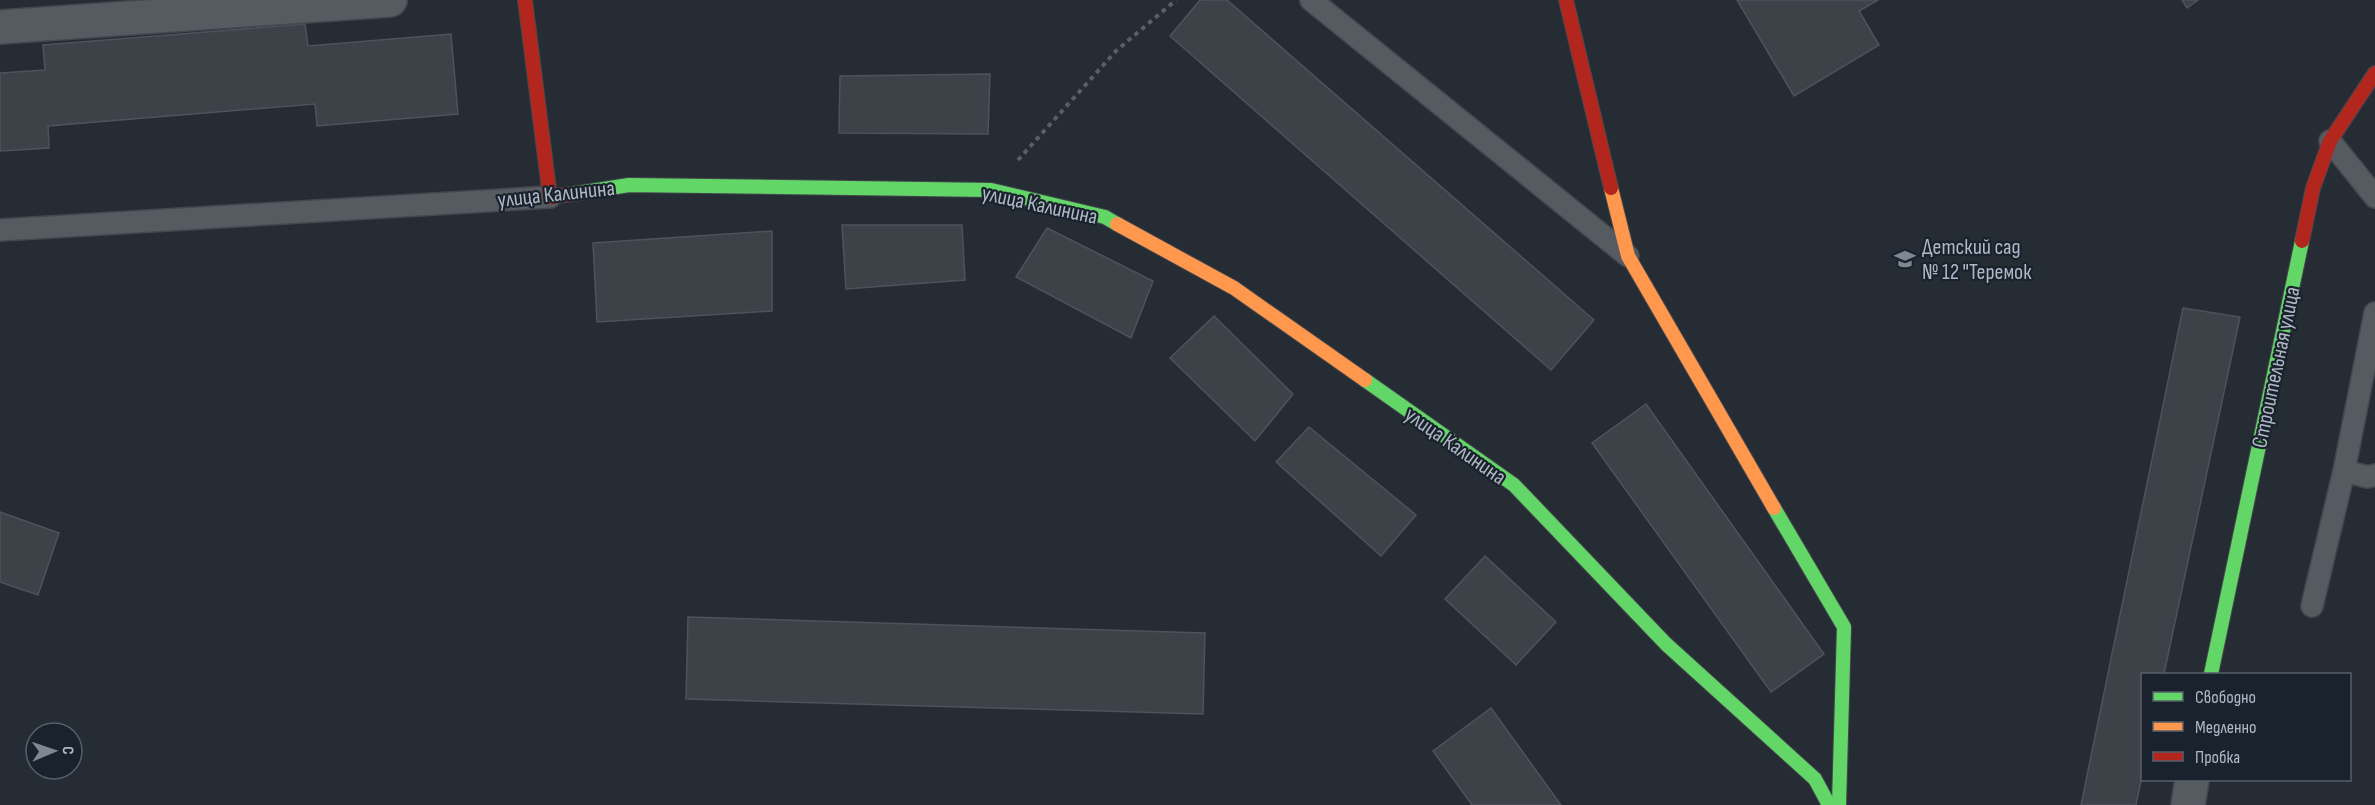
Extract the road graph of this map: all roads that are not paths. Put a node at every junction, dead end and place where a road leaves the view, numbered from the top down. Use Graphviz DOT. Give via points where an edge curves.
graph roads {
  1 [pos="390,0"];
  2 [pos="525,0"];
  3 [pos="1311,0"];
  4 [pos="1566,0"];
  5 [pos="0,27"];
  6 [pos="2375,73"];
  7 [pos="2330,141"];
  8 [pos="2375,196"];
  9 [pos="550,197"];
  10 [pos="0,230"];
  11 [pos="1628,256"];
  12 [pos="2375,313"];
  13 [pos="2343,471"];
  14 [pos="2375,475"];
  15 [pos="2312,606"];
  16 [pos="2211,673"];
  17 [pos="2192,781"];
  18 [pos="1829,805"];
  19 [pos="1839,805"];
  20 [pos="2188,805"];
  1 -- 5 [label="street"];
  2 -- 9 [label="street"];
  3 -- 11 [label="lane"];
  4 -- 11 [label="street"];
  6 -- 7 [label="street, Строительная улица"];
  7 -- 8 [label="lane"];
  7 -- 16 [label="street, Строительная улица" via="2313,188"];
  9 -- 10 [label="lane, улица Калинина"];
  9 -- 18 [label="street, улица Калинина" via="628,184 991,190 1105,217 1234,288 1514,485 1666,644 1815,779"];
  11 -- 19 [label="street" via="1844,627"];
  12 -- 13 [label="lane"];
  13 -- 14 [label="lane"];
  13 -- 15 [label="lane"];
  17 -- 20 [label="street"];
}
